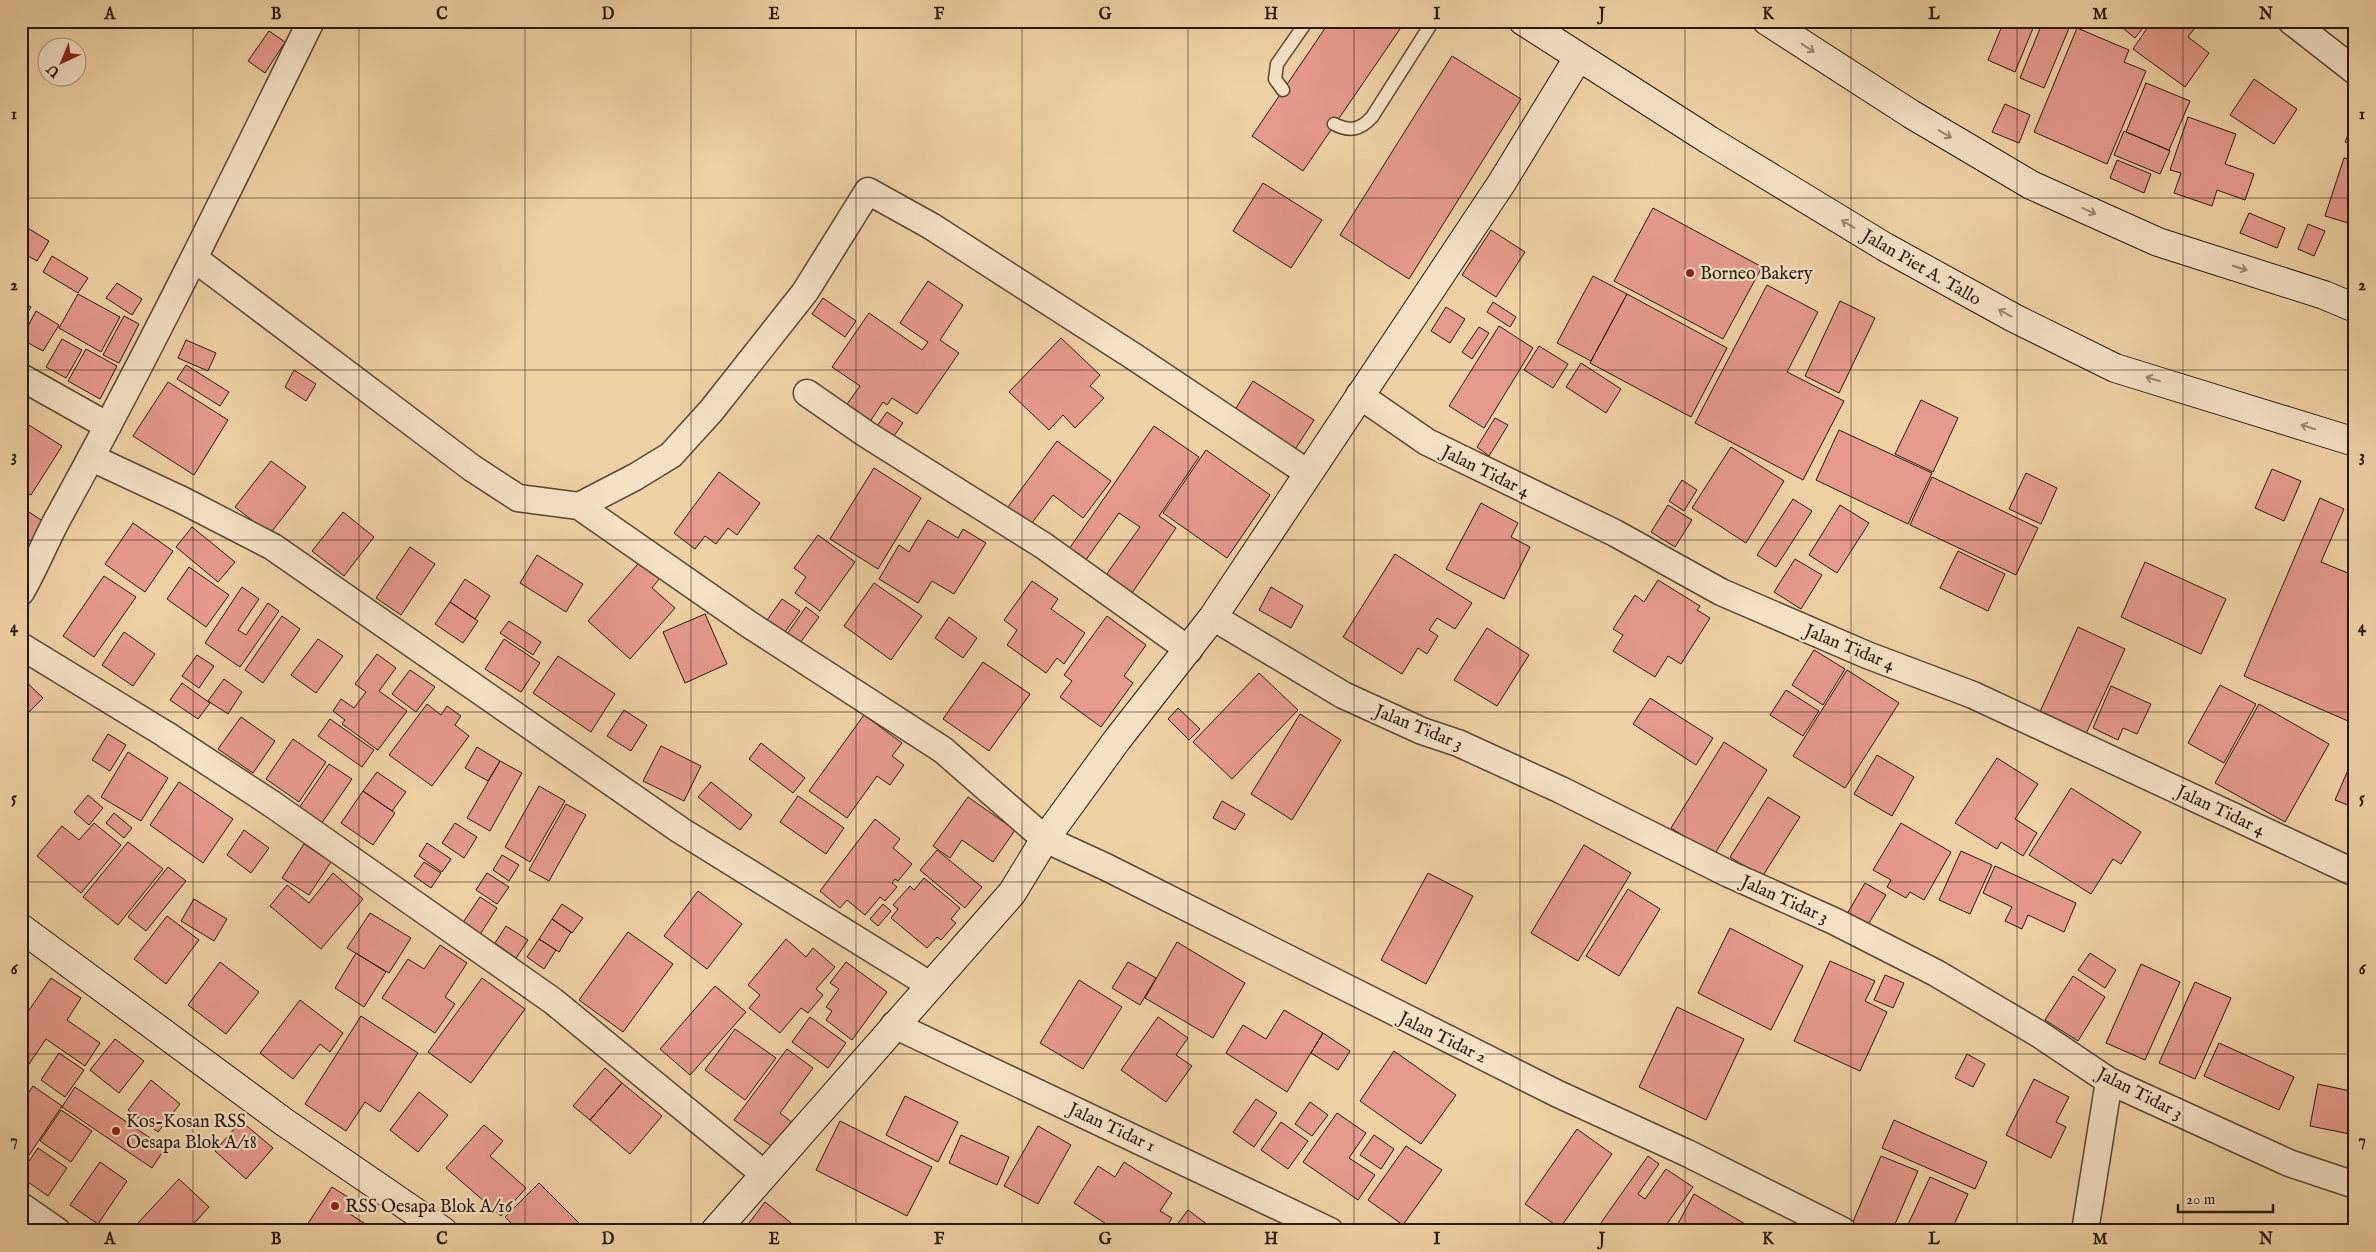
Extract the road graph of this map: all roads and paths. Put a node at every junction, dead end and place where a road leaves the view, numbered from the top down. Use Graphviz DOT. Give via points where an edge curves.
graph roads {
  1 [pos="311,21"];
  2 [pos="1307,21"];
  3 [pos="1432,21"];
  4 [pos="1523,21"];
  5 [pos="1767,21"];
  6 [pos="2291,21"];
  7 [pos="1578,58"];
  8 [pos="2355,71"];
  9 [pos="1283,90"];
  10 [pos="1334,124"];
  11 [pos="195,259"];
  12 [pos="2355,308"];
  13 [pos="21,377"];
  14 [pos="807,393"];
  15 [pos="1359,395"];
  16 [pos="108,426"];
  17 [pos="2355,442"];
  18 [pos="92,458"];
  19 [pos="1308,473"];
  20 [pos="579,506"];
  21 [pos="21,592"];
  22 [pos="1213,617"];
  23 [pos="21,646"];
  24 [pos="1189,650"];
  25 [pos="1045,839"];
  26 [pos="2355,873"];
  27 [pos="25,937"];
  28 [pos="930,985"];
  29 [pos="894,1025"];
  30 [pos="2109,1081"];
  31 [pos="764,1174"];
  32 [pos="2355,1185"];
  33 [pos="21,1206"];
  34 [pos="57,1231"];
  35 [pos="443,1231"];
  36 [pos="715,1231"];
  37 [pos="1330,1231"];
  38 [pos="1843,1231"];
  39 [pos="2085,1231"];
  1 -- 11 [label="street"];
  2 -- 9 [label="lane" via="1277,64 1275,79"];
  3 -- 10 [label="lane" via="1372,117 1360,127 1350,130"];
  4 -- 7 [label="street, Jalan Piet A. Tallo"];
  5 -- 12 [label="street, one-way" via="1911,114 2031,185 2158,242"];
  6 -- 8 [label="street"];
  7 -- 15 [label="street" via="1500,184"];
  17 -- 7 [label="street, Jalan Piet A. Tallo, one-way" via="2116,368 2022,322 1885,247"];
  11 -- 16 [label="street"];
  11 -- 20 [label="street" via="480,473 518,498"];
  13 -- 16 [label="street"];
  14 -- 24 [label="street" via="1044,546"];
  15 -- 19 [label="street"];
  15 -- 26 [label="street, Jalan Tidar 4" via="1427,442 1615,533 1721,592 1867,655 1973,695"];
  16 -- 18 [label="street"];
  18 -- 21 [label="street"];
  18 -- 28 [label="street" via="273,547 680,830"];
  19 -- 20 [label="street" via="931,226 868,191 805,292 711,411 671,455"];
  19 -- 22 [label="street"];
  20 -- 25 [label="street, Jalan Tidar 2" via="750,625 943,750"];
  22 -- 24 [label="street"];
  22 -- 30 [label="street, Jalan Tidar 3" via="1343,695 1561,790 1927,969 2039,1034"];
  23 -- 31 [label="street" via="166,734 272,804 553,1001"];
  24 -- 25 [label="street" via="1117,740"];
  25 -- 28 [label="street" via="1012,892"];
  25 -- 38 [label="street, Jalan Tidar 2" via="1558,1094 1687,1153"];
  27 -- 35 [label="street"];
  28 -- 29 [label="street"];
  29 -- 31 [label="street"];
  29 -- 37 [label="street, Jalan Tidar 1"];
  30 -- 32 [label="street, Jalan Tidar 3" via="2289,1164"];
  30 -- 39 [label="street"];
  31 -- 36 [label="street"];
  33 -- 34 [label="street"];
}
